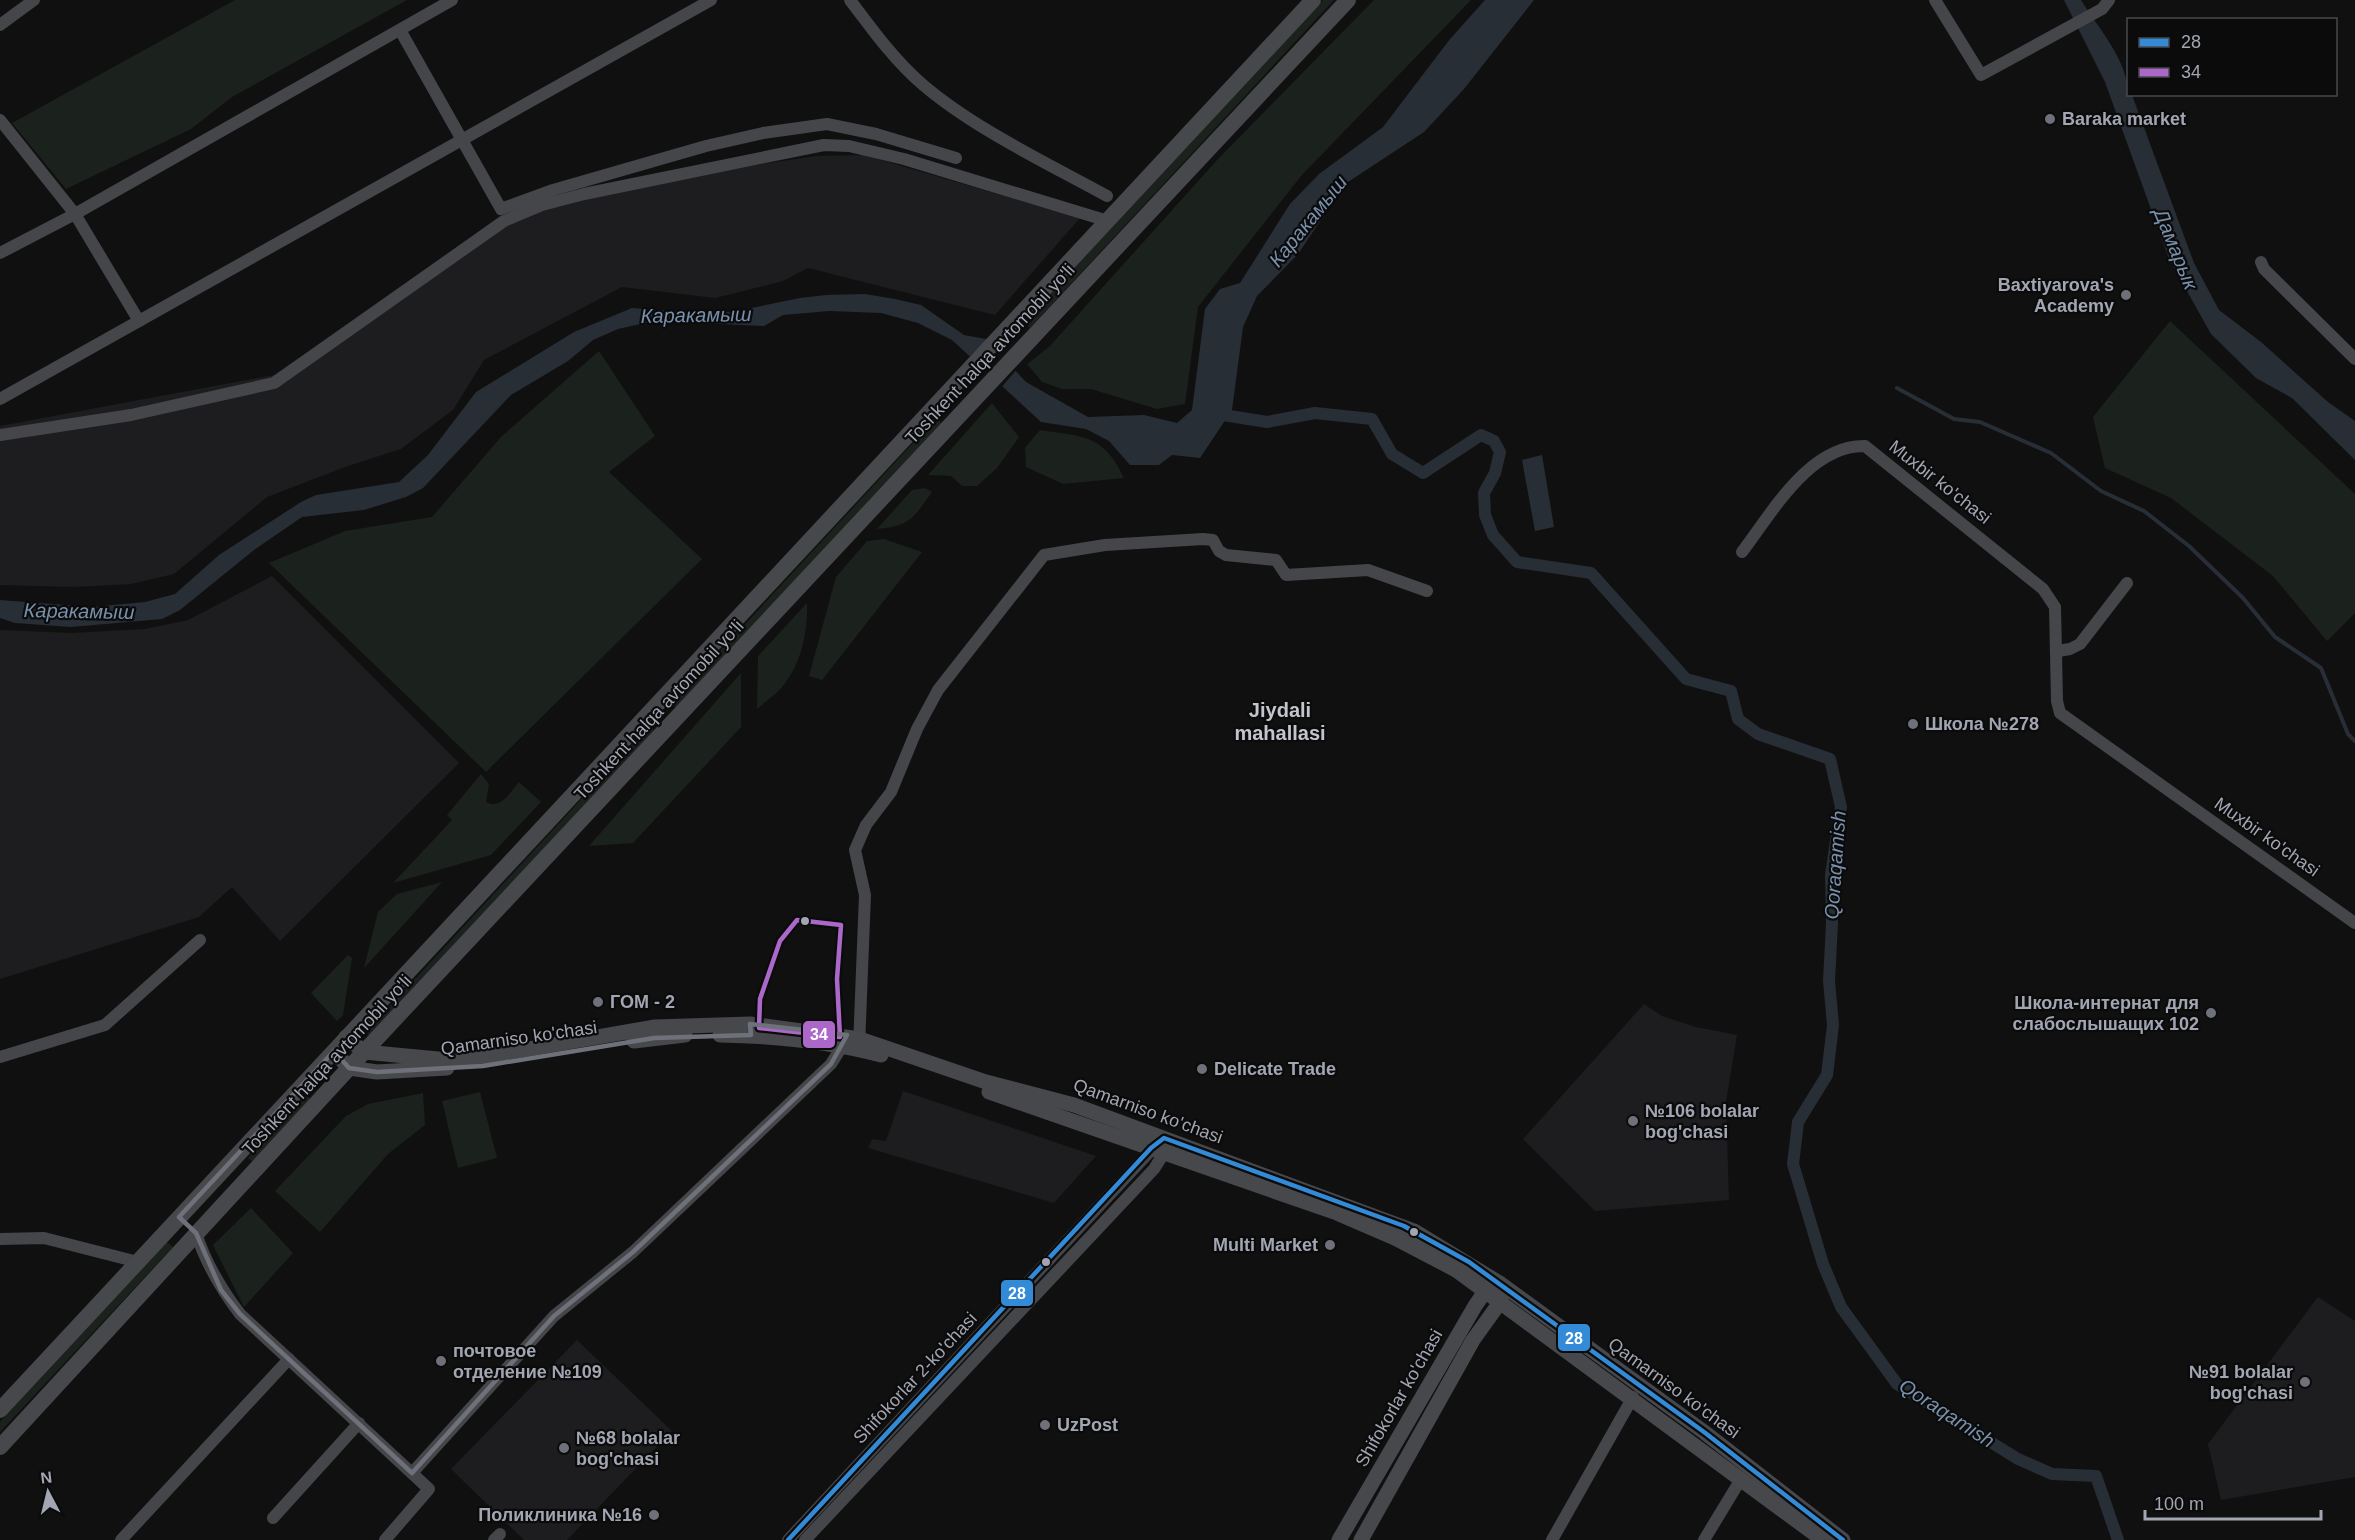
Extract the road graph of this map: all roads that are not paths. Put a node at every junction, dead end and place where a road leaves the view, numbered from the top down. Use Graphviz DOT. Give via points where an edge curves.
graph roads {
  1 [pos="34,0"];
  2 [pos="452,0"];
  3 [pos="711,0"];
  4 [pos="850,0"];
  5 [pos="1313,0"];
  6 [pos="1348,0"];
  7 [pos="1935,0"];
  8 [pos="2105,4"];
  9 [pos="0,25"];
  10 [pos="400,30"];
  11 [pos="0,120"];
  12 [pos="462,140"];
  13 [pos="956,158"];
  14 [pos="1107,196"];
  15 [pos="75,214"];
  16 [pos="1108,221"];
  17 [pos="0,254"];
  18 [pos="2261,262"];
  19 [pos="139,321"];
  20 [pos="2355,359"];
  21 [pos="0,399"];
  22 [pos="0,435"];
  23 [pos="1742,552"];
  24 [pos="2127,584"];
  25 [pos="1427,591"];
  26 [pos="2058,651"];
  27 [pos="650,709"];
  28 [pos="670,727"];
  29 [pos="2355,922"];
  30 [pos="200,940"];
  31 [pos="751,1030"];
  32 [pos="346,1037"];
  33 [pos="853,1042"];
  34 [pos="334,1051"];
  35 [pos="364,1052"];
  36 [pos="0,1057"];
  37 [pos="349,1068"];
  38 [pos="1160,1146"];
  39 [pos="231,1161"];
  40 [pos="249,1178"];
  41 [pos="179,1217"];
  42 [pos="196,1233"];
  43 [pos="0,1239"];
  44 [pos="138,1262"];
  45 [pos="1501,1284"];
  46 [pos="1486,1290"];
  47 [pos="1501,1301"];
  48 [pos="289,1359"];
  49 [pos="1633,1397"];
  50 [pos="0,1410"];
  51 [pos="359,1423"];
  52 [pos="0,1448"];
  53 [pos="412,1473"];
  54 [pos="1741,1479"];
  55 [pos="273,1518"];
  56 [pos="121,1540"];
  57 [pos="385,1540"];
  58 [pos="788,1540"];
  59 [pos="805,1540"];
  60 [pos="1339,1540"];
  61 [pos="1361,1540"];
  62 [pos="1552,1540"];
  63 [pos="1704,1540"];
  64 [pos="1823,1540"];
  65 [pos="1843,1540"];
  1 -- 9 [label="street"];
  2 -- 10 [label="street"];
  3 -- 12 [label="street"];
  4 -- 14 [label="street" via="900,64 923,85 1000,138"];
  5 -- 16 [label="highway, Toshkent halqa avtomobil yo'li"];
  6 -- 28 [label="highway, Toshkent halqa avtomobil yo'li"];
  7 -- 8 [label="street" via="1981,75"];
  10 -- 12 [label="street"];
  10 -- 15 [label="street"];
  11 -- 15 [label="street"];
  12 -- 13 [label="street" via="501,208 706,146 827,124"];
  12 -- 19 [label="street"];
  15 -- 17 [label="street"];
  15 -- 19 [label="street"];
  16 -- 22 [label="street" via="904,159 824,145 584,194 514,217 274,383 131,415"];
  16 -- 27 [label="highway, Toshkent halqa avtomobil yo'li"];
  18 -- 20 [label="street"];
  19 -- 21 [label="street"];
  23 -- 26 [label="street, Muxbir ko'chasi" via="1800,475 1836,452 1850,446 1865,446 2043,589 2055,607"];
  24 -- 26 [label="street" via="2080,644"];
  25 -- 33 [label="street" via="1368,570 1286,575 1276,560 1226,555 1219,552 1213,540 1203,538 1105,544 1044,555 938,690 891,792 870,818 855,850 865,895"];
  26 -- 29 [label="street, Muxbir ko'chasi" via="2060,712"];
  27 -- 28 [label="highway"];
  27 -- 32 [label="highway, Toshkent halqa avtomobil yo'li"];
  28 -- 35 [label="highway, Toshkent halqa avtomobil yo'li"];
  30 -- 36 [label="street" via="105,1025"];
  31 -- 33 [label="main road, Qamarniso ko'chasi"];
  31 -- 35 [label="main road, Qamarniso ko'chasi" via="655,1027 459,1061"];
  31 -- 37 [label="main road, Qamarniso ko'chasi" via="654,1038 483,1066 377,1072"];
  32 -- 34 [label="highway, Toshkent halqa avtomobil yo'li"];
  32 -- 35 [label="main road"];
  33 -- 38 [label="main road, Qamarniso ko'chasi" via="1074,1105"];
  33 -- 53 [label="street" via="639,1245 554,1317"];
  34 -- 37 [label="main road"];
  34 -- 39 [label="highway, Toshkent halqa avtomobil yo'li"];
  35 -- 37 [label="highway, Toshkent halqa avtomobil yo'li"];
  37 -- 40 [label="highway, Toshkent halqa avtomobil yo'li"];
  38 -- 45 [label="main road, Qamarniso ko'chasi" via="1404,1226"];
  38 -- 46 [label="main road, Qamarniso ko'chasi" via="1395,1238"];
  38 -- 58 [label="street, Shifokorlar 2-ko'chasi"];
  38 -- 59 [label="street, Shifokorlar 2-ko'chasi" via="1160,1164"];
  39 -- 40 [label="highway"];
  39 -- 41 [label="highway, Toshkent halqa avtomobil yo'li"];
  40 -- 42 [label="highway, Toshkent halqa avtomobil yo'li"];
  41 -- 42 [label="highway"];
  41 -- 44 [label="highway, Toshkent halqa avtomobil yo'li"];
  42 -- 48 [label="street" via="221,1290 240,1314"];
  42 -- 52 [label="highway, Toshkent halqa avtomobil yo'li"];
  43 -- 44 [label="street" via="44,1238"];
  44 -- 50 [label="highway, Toshkent halqa avtomobil yo'li"];
  45 -- 46 [label="main road"];
  45 -- 47 [label="main road"];
  45 -- 65 [label="main road, Qamarniso ko'chasi" via="1704,1432"];
  46 -- 47 [label="main road, Qamarniso ko'chasi"];
  46 -- 60 [label="main road, Shifokorlar ko'chasi"];
  47 -- 49 [label="main road, Qamarniso ko'chasi"];
  47 -- 61 [label="main road" via="1473,1340"];
  48 -- 51 [label="street"];
  48 -- 56 [label="street"];
  49 -- 54 [label="main road, Qamarniso ko'chasi"];
  49 -- 62 [label="street"];
  51 -- 53 [label="street"];
  51 -- 55 [label="street"];
  53 -- 57 [label="street" via="429,1489"];
  54 -- 63 [label="street"];
  54 -- 64 [label="main road, Qamarniso ko'chasi"];
}
